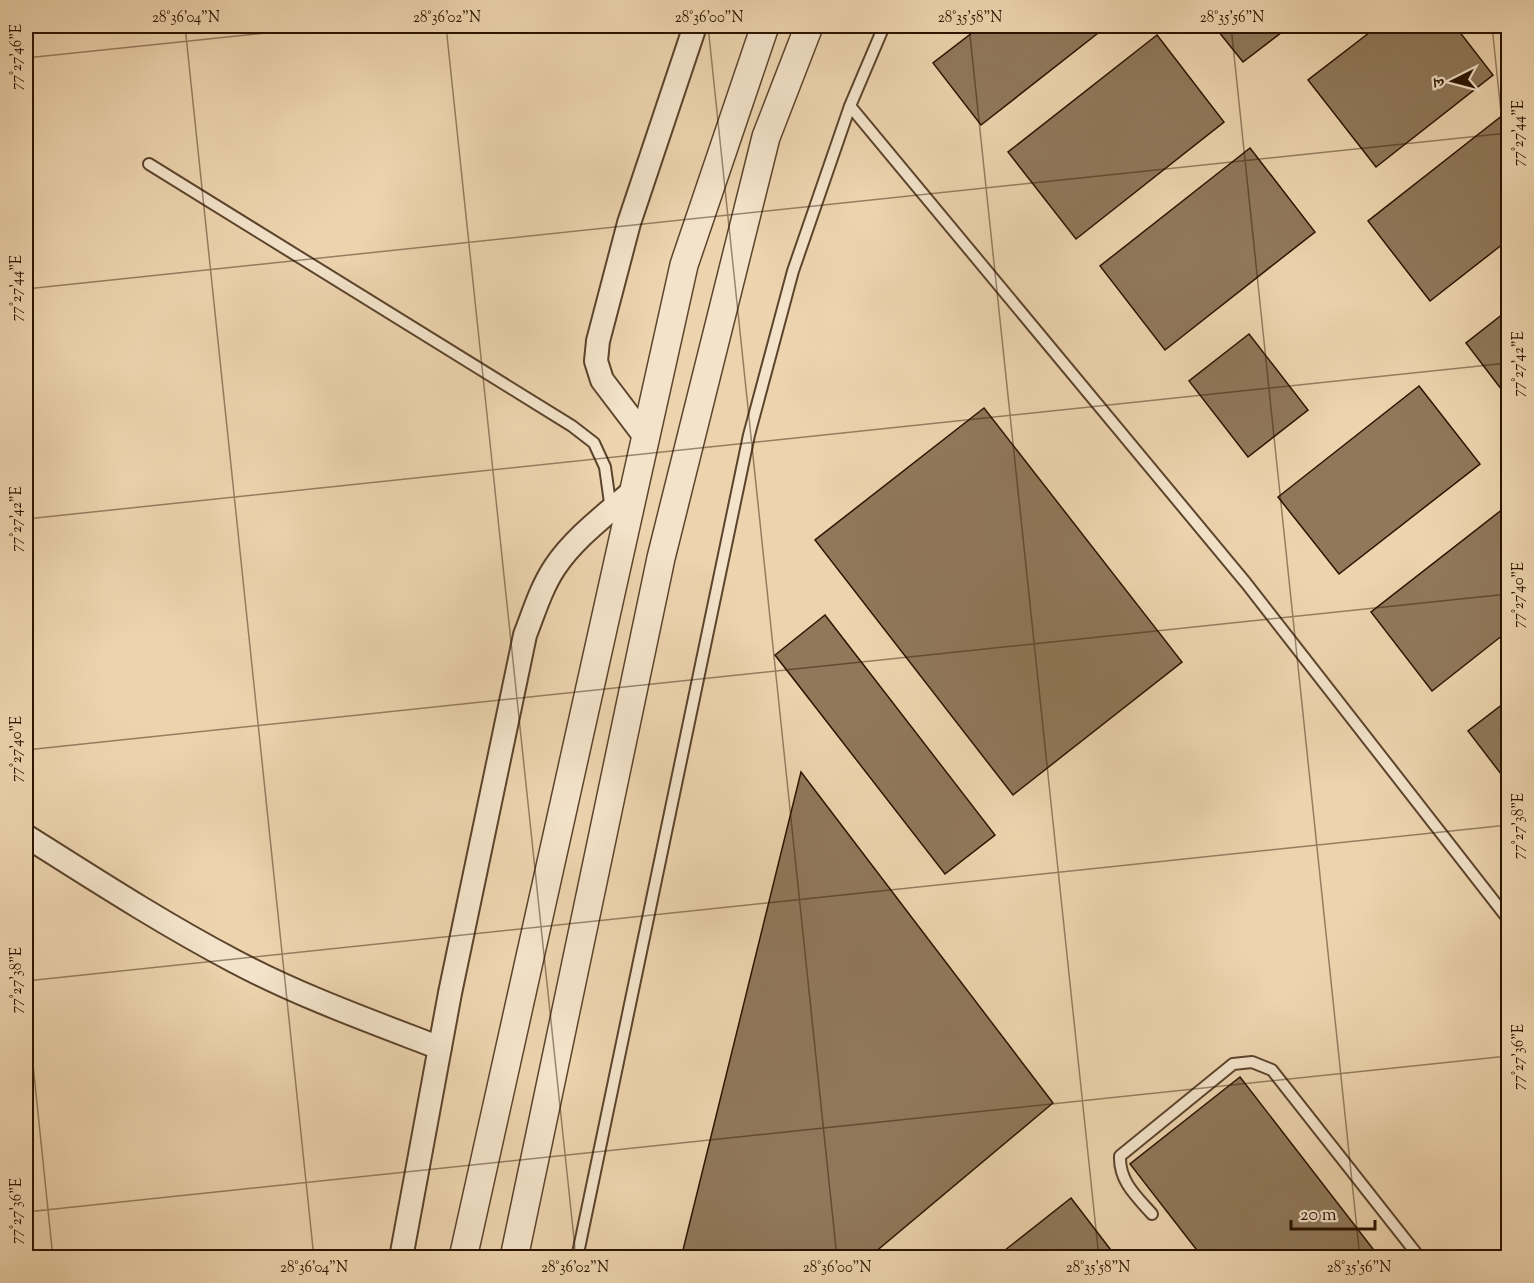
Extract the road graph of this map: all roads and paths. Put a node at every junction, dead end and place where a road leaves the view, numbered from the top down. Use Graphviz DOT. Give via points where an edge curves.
graph roads {
  1 [pos="695,26"];
  2 [pos="765,26"];
  3 [pos="809,26"];
  4 [pos="884,26"];
  5 [pos="850,106"];
  6 [pos="149,164"];
  7 [pos="646,438"];
  8 [pos="634,490"];
  9 [pos="611,510"];
  10 [pos="26,836"];
  11 [pos="1509,919"];
  12 [pos="440,1048"];
  13 [pos="1152,1214"];
  14 [pos="401,1257"];
  15 [pos="463,1257"];
  16 [pos="514,1257"];
  17 [pos="577,1257"];
  18 [pos="1420,1257"];
  1 -- 7 [label="street" via="629,223 598,341 596,361 602,380"];
  2 -- 7 [label="street" via="684,265"];
  3 -- 16 [label="street" via="766,137 661,558"];
  4 -- 5 [label="lane"];
  5 -- 11 [label="lane" via="1246,583"];
  5 -- 17 [label="lane" via="793,271 749,435"];
  6 -- 9 [label="lane" via="572,426 594,443 605,467"];
  7 -- 8 [label="street"];
  8 -- 9 [label="street"];
  8 -- 15 [label="street"];
  9 -- 12 [label="street" via="572,545 554,568 525,635"];
  10 -- 12 [label="street" via="234,961 313,999"];
  12 -- 14 [label="street"];
  13 -- 18 [label="lane" via="1126,1183 1120,1156 1233,1064 1252,1062 1272,1070"];
}
